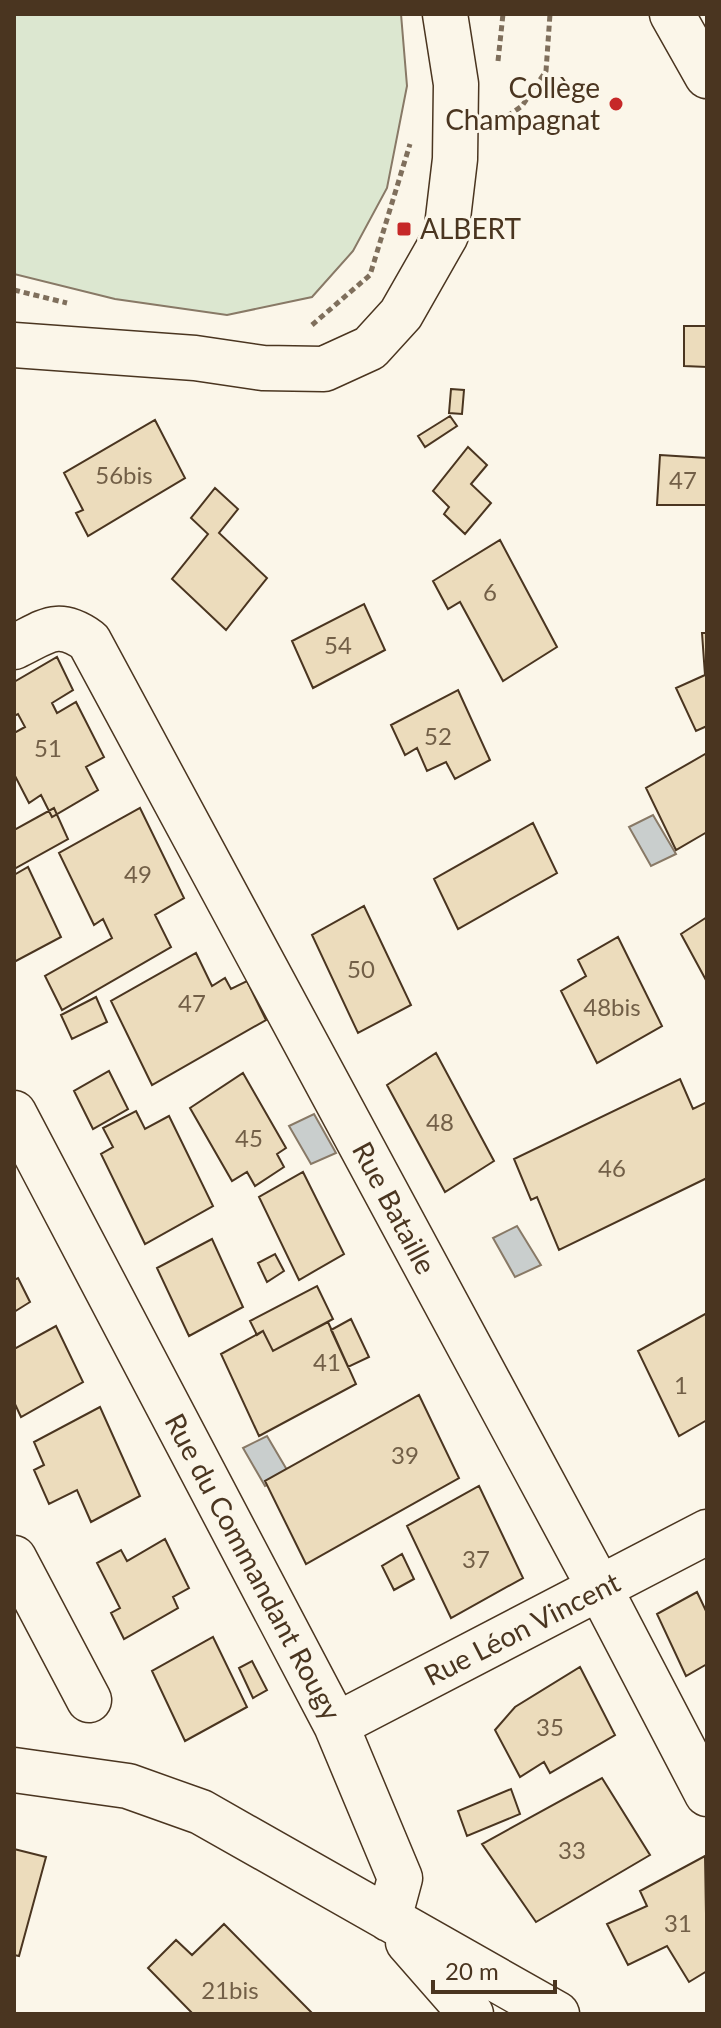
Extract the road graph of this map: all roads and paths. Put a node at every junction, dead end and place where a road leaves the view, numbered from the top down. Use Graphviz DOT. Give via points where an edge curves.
graph roads {
  1 [pos="445,14"];
  2 [pos="503,14"];
  3 [pos="550,14"];
  4 [pos="672,14"];
  5 [pos="498,62"];
  6 [pos="707,76"];
  7 [pos="497,123"];
  8 [pos="412,135"];
  9 [pos="14,290"];
  10 [pos="75,305"];
  11 [pos="14,317"];
  12 [pos="308,328"];
  13 [pos="14,345"];
  14 [pos="195,358"];
  15 [pos="14,647"];
  16 [pos="14,1113"];
  17 [pos="707,1532"];
  18 [pos="14,1558"];
  19 [pos="600,1589"];
  20 [pos="89,1700"];
  21 [pos="336,1725"];
  22 [pos="14,1770"];
  23 [pos="707,1794"];
  24 [pos="389,1919"];
  25 [pos="471,2014"];
  26 [pos="557,2014"];
  1 -- 14 [label="street" via="456,84 446,235 401,314 370,348 324,369 263,368"];
  2 -- 5 [label="path"];
  3 -- 7 [label="path" via="546,71 522,106"];
  4 -- 6 [label="street"];
  8 -- 12 [label="path" via="370,275"];
  9 -- 10 [label="path"];
  11 -- 14 [label="street"];
  13 -- 14 [label="street"];
  15 -- 19 [label="street, Rue Bataille" via="54,628 73,630 89,641"];
  16 -- 21 [label="street, Rue du Commandant Rougy"];
  17 -- 19 [label="street, Rue Léon Vincent"];
  18 -- 20 [label="street"];
  19 -- 21 [label="street, Rue Léon Vincent"];
  19 -- 23 [label="street, Rue Bataille"];
  21 -- 24 [label="street, Rue du Commandant Rougy" via="400,1878"];
  22 -- 24 [label="street" via="128,1786 201,1812"];
  24 -- 25 [label="street"];
  24 -- 26 [label="street"];
}
